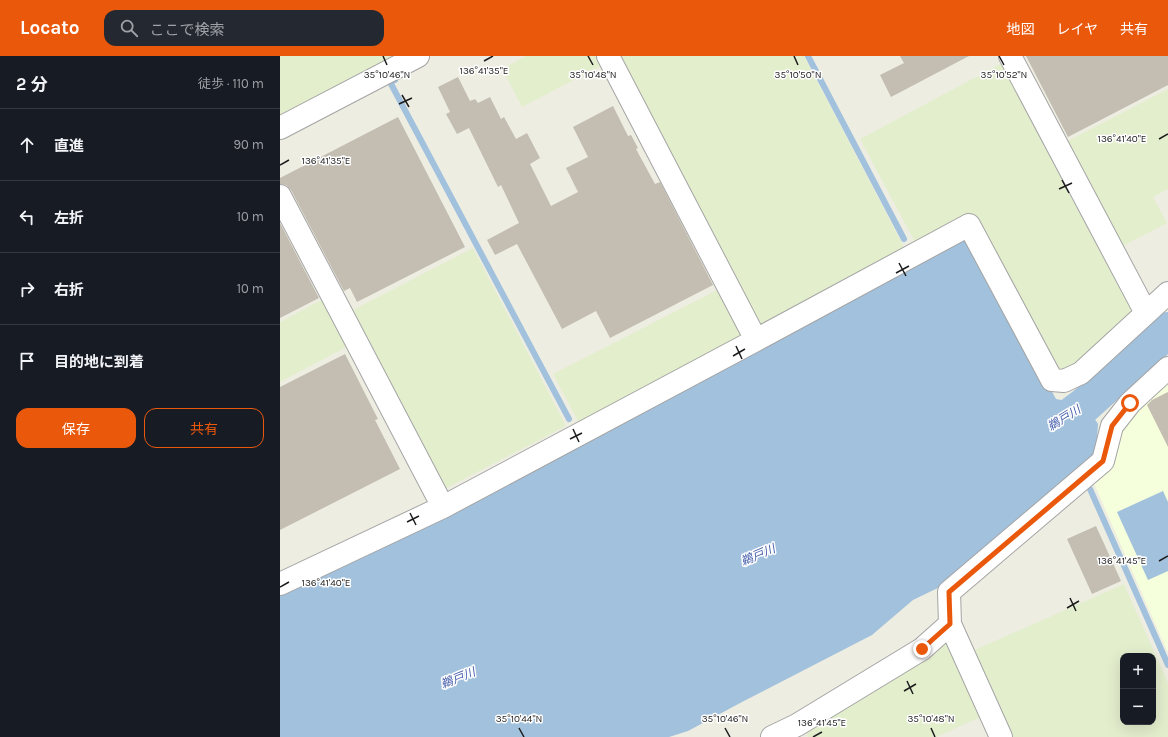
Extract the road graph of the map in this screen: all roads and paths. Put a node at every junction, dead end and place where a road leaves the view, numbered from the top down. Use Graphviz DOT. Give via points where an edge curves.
graph roads {
  1 [pos="418,56"];
  2 [pos="608,56"];
  3 [pos="1010,56"];
  4 [pos="280,128"];
  5 [pos="280,196"];
  6 [pos="1168,293"];
  7 [pos="1146,313"];
  8 [pos="756,340"];
  9 [pos="1168,368"];
  10 [pos="443,507"];
  11 [pos="280,584"];
  12 [pos="950,624"];
  13 [pos="772,737"];
  14 [pos="1001,737"];
  1 -- 4 [label="street"];
  2 -- 8 [label="street"];
  3 -- 7 [label="street"];
  5 -- 10 [label="street"];
  6 -- 7 [label="street"];
  7 -- 8 [label="street" via="1081,373 1064,381 1052,380 969,225"];
  8 -- 10 [label="street"];
  9 -- 12 [label="street" via="1130,403 1112,426 1103,461 949,592"];
  10 -- 11 [label="street"];
  12 -- 13 [label="street" via="922,649 797,725"];
  12 -- 14 [label="street"];
}
